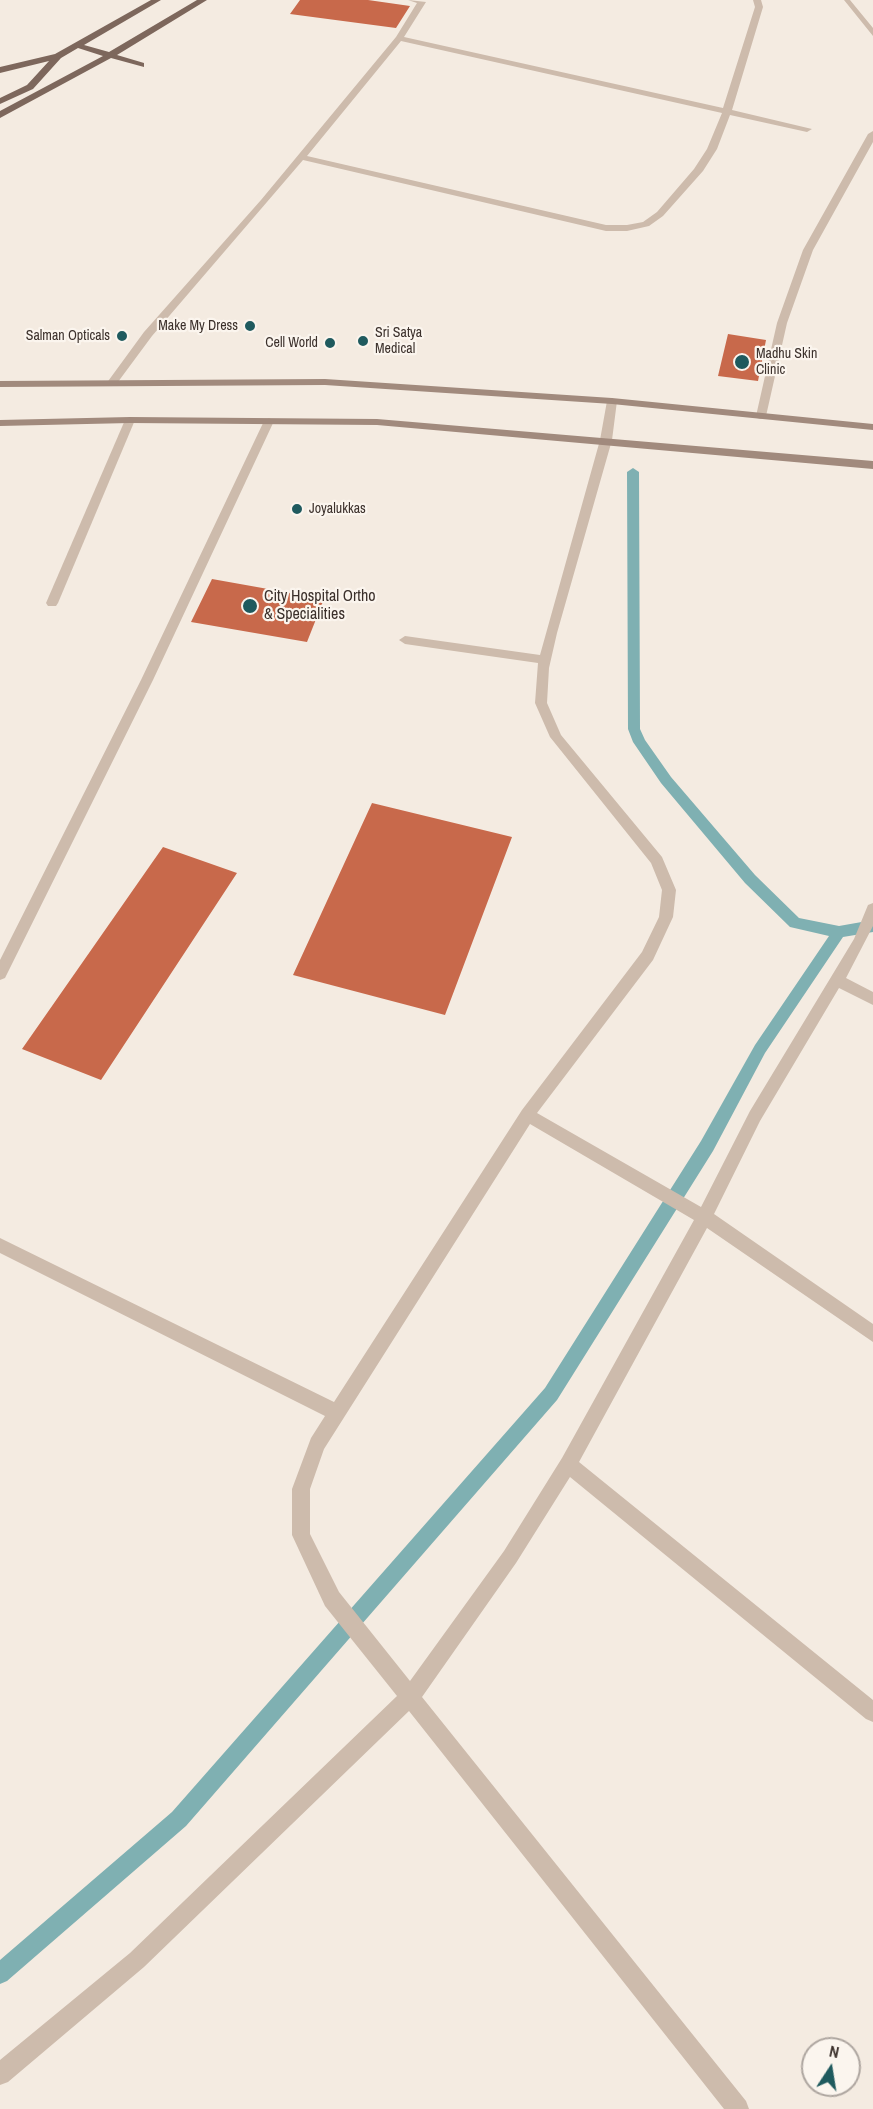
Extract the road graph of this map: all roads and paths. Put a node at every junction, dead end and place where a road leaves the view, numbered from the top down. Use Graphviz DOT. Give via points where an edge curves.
graph roads {
  1 [pos="157,0"];
  2 [pos="203,0"];
  3 [pos="412,0"];
  4 [pos="757,0"];
  5 [pos="847,1"];
  6 [pos="873,33"];
  7 [pos="399,38"];
  8 [pos="77,45"];
  9 [pos="111,55"];
  10 [pos="58,56"];
  11 [pos="141,64"];
  12 [pos="0,70"];
  13 [pos="0,101"];
  14 [pos="727,111"];
  15 [pos="0,115"];
  16 [pos="807,129"];
  17 [pos="873,134"];
  18 [pos="300,157"];
  19 [pos="0,384"];
  20 [pos="111,384"];
  21 [pos="612,401"];
  22 [pos="761,416"];
  23 [pos="130,420"];
  24 [pos="269,421"];
  25 [pos="0,423"];
  26 [pos="873,427"];
  27 [pos="606,440"];
  28 [pos="873,465"];
  29 [pos="52,603"];
  30 [pos="405,640"];
  31 [pos="545,660"];
  32 [pos="873,909"];
  33 [pos="0,974"];
  34 [pos="837,980"];
  35 [pos="873,999"];
  36 [pos="527,1115"];
  37 [pos="704,1217"];
  38 [pos="0,1245"];
  39 [pos="873,1334"];
  40 [pos="337,1413"];
  41 [pos="568,1464"];
  42 [pos="411,1696"];
  43 [pos="873,1712"];
  44 [pos="0,2074"];
  45 [pos="738,2109"];
  1 -- 8 [label="main road"];
  2 -- 9 [label="main road"];
  3 -- 7 [label="street" via="422,2"];
  4 -- 14 [label="street" via="759,8"];
  5 -- 6 [label="street"];
  7 -- 14 [label="street"];
  7 -- 18 [label="street"];
  8 -- 9 [label="main road"];
  8 -- 10 [label="main road"];
  9 -- 11 [label="main road"];
  9 -- 15 [label="main road"];
  10 -- 12 [label="main road"];
  10 -- 13 [label="main road" via="30,87"];
  14 -- 16 [label="street"];
  14 -- 18 [label="street" via="698,171 660,214 646,224 627,228 578,223"];
  17 -- 22 [label="street" via="808,250 782,323"];
  18 -- 20 [label="street" via="148,334"];
  19 -- 20 [label="main road"];
  20 -- 21 [label="main road" via="325,382"];
  21 -- 22 [label="main road"];
  21 -- 27 [label="street"];
  22 -- 26 [label="main road"];
  23 -- 24 [label="main road"];
  23 -- 25 [label="main road"];
  23 -- 29 [label="street"];
  24 -- 27 [label="main road" via="377,422"];
  24 -- 33 [label="street" via="147,680"];
  27 -- 28 [label="main road"];
  27 -- 31 [label="street"];
  30 -- 31 [label="street"];
  31 -- 36 [label="street" via="541,703 556,737 657,861 669,890 666,917 648,956"];
  32 -- 34 [label="street" via="860,942"];
  34 -- 35 [label="street"];
  34 -- 37 [label="street" via="755,1116"];
  36 -- 37 [label="street"];
  36 -- 40 [label="street"];
  37 -- 39 [label="street"];
  37 -- 41 [label="street"];
  38 -- 40 [label="street"];
  40 -- 42 [label="street" via="317,1444 301,1489 301,1535 332,1599"];
  41 -- 42 [label="street" via="510,1557"];
  41 -- 43 [label="street"];
  42 -- 44 [label="street" via="137,1960"];
  42 -- 45 [label="street"];
}
